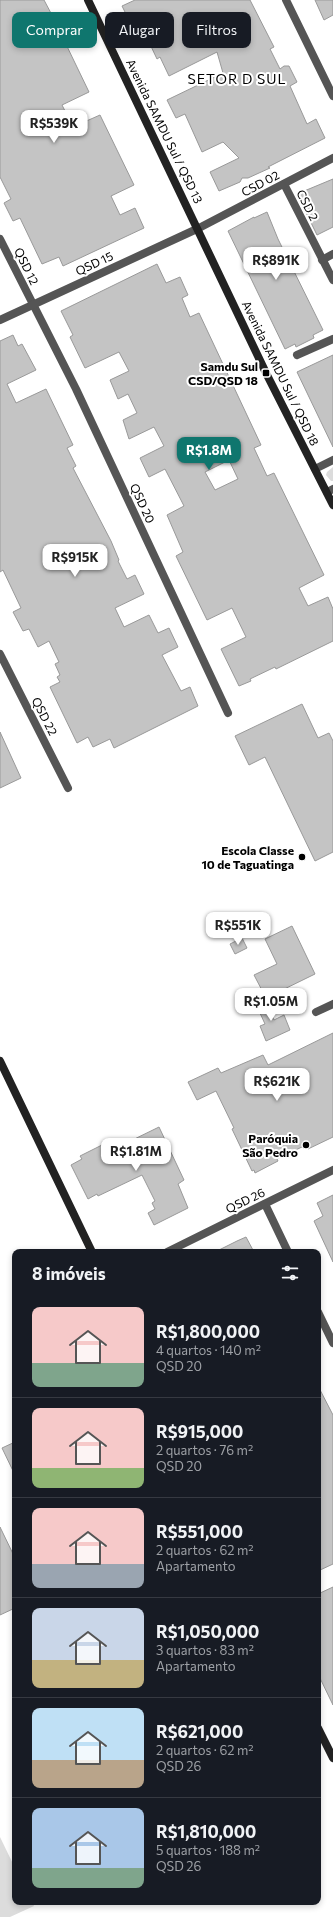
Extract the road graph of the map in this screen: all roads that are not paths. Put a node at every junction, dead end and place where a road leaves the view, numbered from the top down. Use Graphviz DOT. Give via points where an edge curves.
graph roads {
  1 [pos="88,0"];
  2 [pos="286,0"];
  3 [pos="333,96"];
  4 [pos="333,158"];
  5 [pos="284,184"];
  6 [pos="199,228"];
  7 [pos="0,239"];
  8 [pos="333,254"];
  9 [pos="322,260"];
  10 [pos="333,280"];
  11 [pos="32,305"];
  12 [pos="0,320"];
  13 [pos="333,339"];
  14 [pos="297,355"];
  15 [pos="333,460"];
  16 [pos="315,469"];
  17 [pos="330,490"];
  18 [pos="333,505"];
  19 [pos="0,654"];
  20 [pos="228,713"];
  21 [pos="68,788"];
  22 [pos="333,1004"];
  23 [pos="316,1012"];
  24 [pos="0,1061"];
  25 [pos="333,1170"];
  26 [pos="265,1204"];
  27 [pos="91,1249"];
  28 [pos="173,1249"];
  29 [pos="287,1249"];
  30 [pos="321,1318"];
  31 [pos="333,1343"];
  32 [pos="321,1734"];
  33 [pos="332,1758"];
  1 -- 6 [label="street, Avenida SAMDU Sul / QSD 13"];
  2 -- 3 [label="street"];
  4 -- 5 [label="street, CSD 02"];
  5 -- 6 [label="street, CSD 02"];
  5 -- 9 [label="street, CSD 2"];
  6 -- 11 [label="street, QSD 15"];
  6 -- 16 [label="street, Avenida SAMDU Sul / QSD 18" via="266,372"];
  7 -- 11 [label="street, QSD 12"];
  8 -- 9 [label="street"];
  9 -- 10 [label="street, CSD 2"];
  11 -- 12 [label="street, QSD 15"];
  11 -- 20 [label="street, QSD 20" via="76,389"];
  13 -- 14 [label="street"];
  15 -- 16 [label="street"];
  16 -- 17 [label="street, Avenida SAMDU Sul / QSD 18"];
  17 -- 18 [label="street, Avenida SAMDU Sul / QSD 18"];
  19 -- 21 [label="street, QSD 22"];
  22 -- 23 [label="street"];
  24 -- 27 [label="street"];
  25 -- 26 [label="street, QSD 26"];
  26 -- 28 [label="street, QSD 26"];
  26 -- 29 [label="street"];
  30 -- 31 [label="street"];
  32 -- 33 [label="street"];
}
